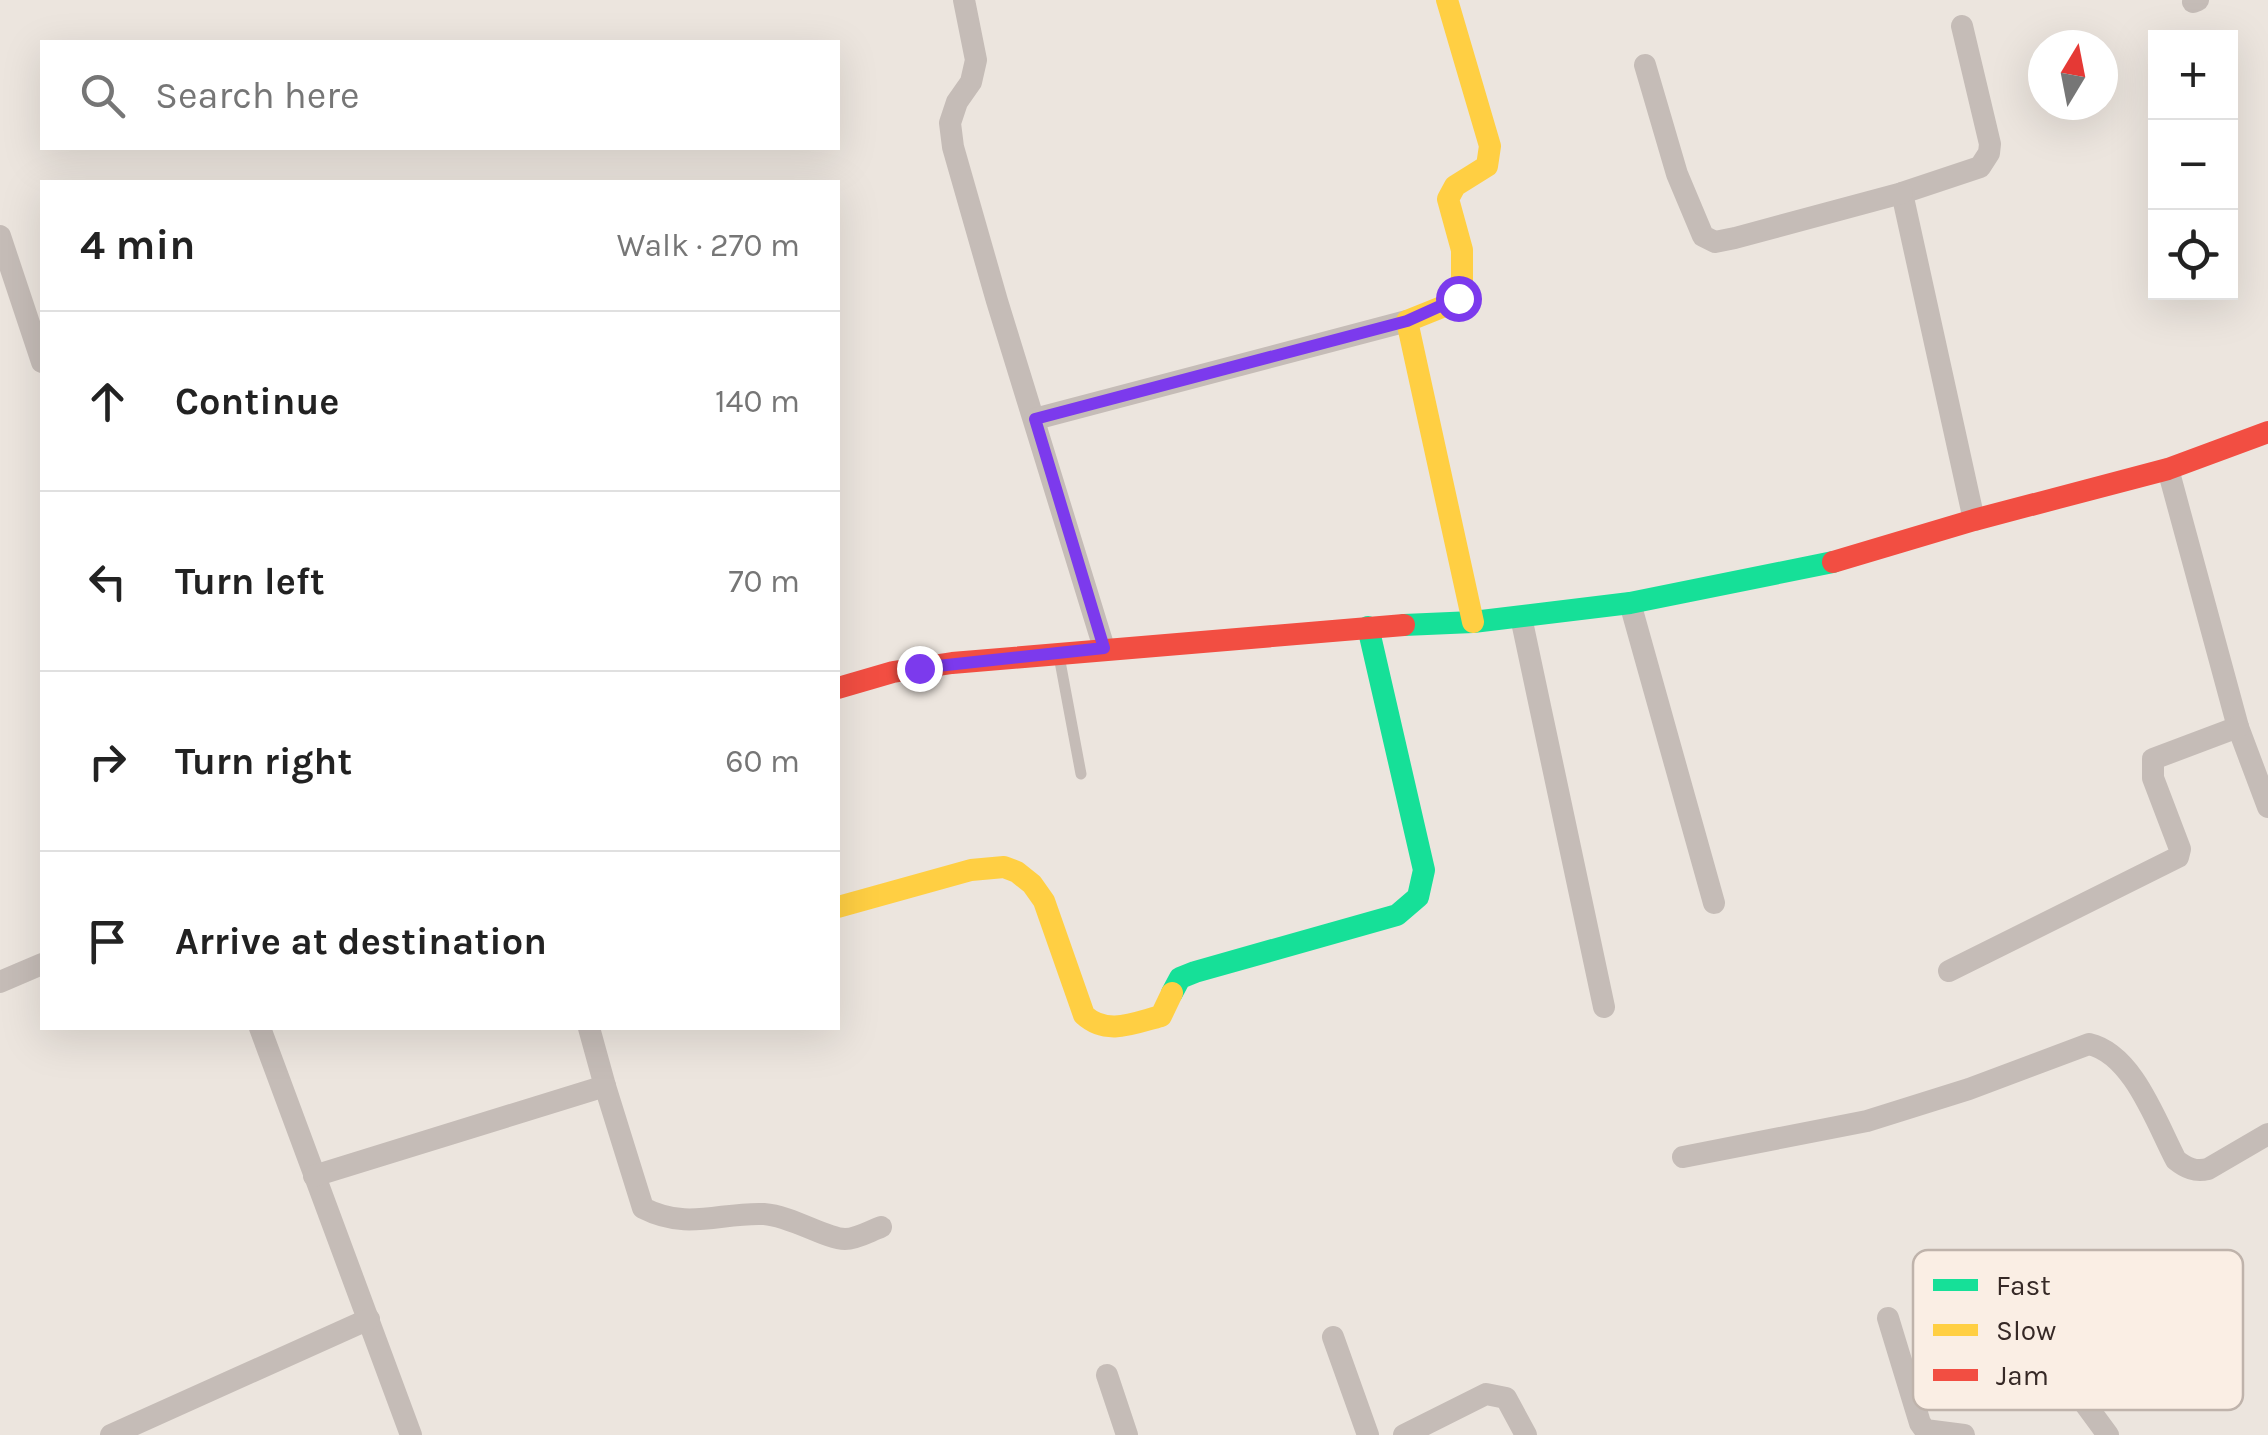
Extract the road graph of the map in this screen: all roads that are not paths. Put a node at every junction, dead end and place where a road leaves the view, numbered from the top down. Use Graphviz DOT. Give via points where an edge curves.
graph roads {
  1 [pos="964,0"];
  2 [pos="1447,0"];
  3 [pos="1962,26"];
  4 [pos="1644,65"];
  5 [pos="1902,194"];
  6 [pos="0,236"];
  7 [pos="1407,321"];
  8 [pos="40,356"];
  9 [pos="1035,419"];
  10 [pos="2268,432"];
  11 [pos="2168,468"];
  12 [pos="1974,520"];
  13 [pos="1630,603"];
  14 [pos="1520,617"];
  15 [pos="1473,622"];
  16 [pos="1368,626"];
  17 [pos="1104,648"];
  18 [pos="1059,652"];
  19 [pos="840,687"];
  20 [pos="2238,727"];
  21 [pos="1081,774"];
  22 [pos="2268,807"];
  23 [pos="1714,903"];
  24 [pos="840,905"];
  25 [pos="40,965"];
  26 [pos="1949,970"];
  27 [pos="0,982"];
  28 [pos="1604,1008"];
  29 [pos="261,1030"];
  30 [pos="590,1030"];
  31 [pos="605,1086"];
  32 [pos="2268,1134"];
  33 [pos="1683,1157"];
  34 [pos="314,1176"];
  35 [pos="881,1227"];
  36 [pos="369,1318"];
  37 [pos="1888,1318"];
  38 [pos="1333,1337"];
  39 [pos="1107,1375"];
  40 [pos="1913,1400"];
  41 [pos="1916,1410"];
  42 [pos="2090,1410"];
  43 [pos="111,1435"];
  44 [pos="411,1435"];
  45 [pos="1127,1435"];
  46 [pos="1368,1435"];
  47 [pos="1404,1435"];
  48 [pos="1526,1435"];
  49 [pos="1964,1435"];
  50 [pos="2108,1435"];
  1 -- 9 [label="street" via="976,60 950,123 954,147"];
  2 -- 7 [label="street" via="1489,156 1487,166 1455,186 1448,199 1465,267 1463,288 1458,298"];
  3 -- 5 [label="street" via="1989,153 1980,166"];
  4 -- 5 [label="street" via="1677,174 1703,236 1715,242"];
  5 -- 12 [label="street"];
  6 -- 8 [label="street"];
  7 -- 9 [label="street"];
  7 -- 15 [label="street"];
  9 -- 17 [label="street"];
  10 -- 11 [label="street"];
  11 -- 12 [label="street"];
  11 -- 20 [label="street"];
  12 -- 13 [label="street" via="1818,567"];
  13 -- 14 [label="street"];
  13 -- 23 [label="street"];
  14 -- 15 [label="street"];
  14 -- 28 [label="street"];
  15 -- 16 [label="street"];
  16 -- 17 [label="street"];
  16 -- 24 [label="street" via="1424,870 1421,894 1397,915 1194,972 1180,978 1161,1016 1106,1030 1084,1015 1044,901 1018,871 976,869"];
  17 -- 18 [label="street"];
  18 -- 19 [label="street" via="893,672"];
  18 -- 21 [label="lane"];
  20 -- 22 [label="street"];
  20 -- 26 [label="street" via="2153,759 2178,857"];
  25 -- 27 [label="street"];
  29 -- 34 [label="street"];
  30 -- 31 [label="street"];
  31 -- 34 [label="street"];
  31 -- 35 [label="street" via="643,1208 654,1214 695,1221 762,1214 839,1239"];
  32 -- 33 [label="street" via="2208,1169 2182,1165 2120,1060 2089,1044 1867,1121"];
  34 -- 36 [label="street"];
  36 -- 43 [label="street"];
  36 -- 44 [label="street"];
  37 -- 40 [label="street"];
  38 -- 46 [label="street"];
  39 -- 45 [label="street"];
  41 -- 49 [label="street" via="1925,1430"];
  42 -- 50 [label="street"];
  47 -- 48 [label="street" via="1486,1394 1506,1398"];
}
